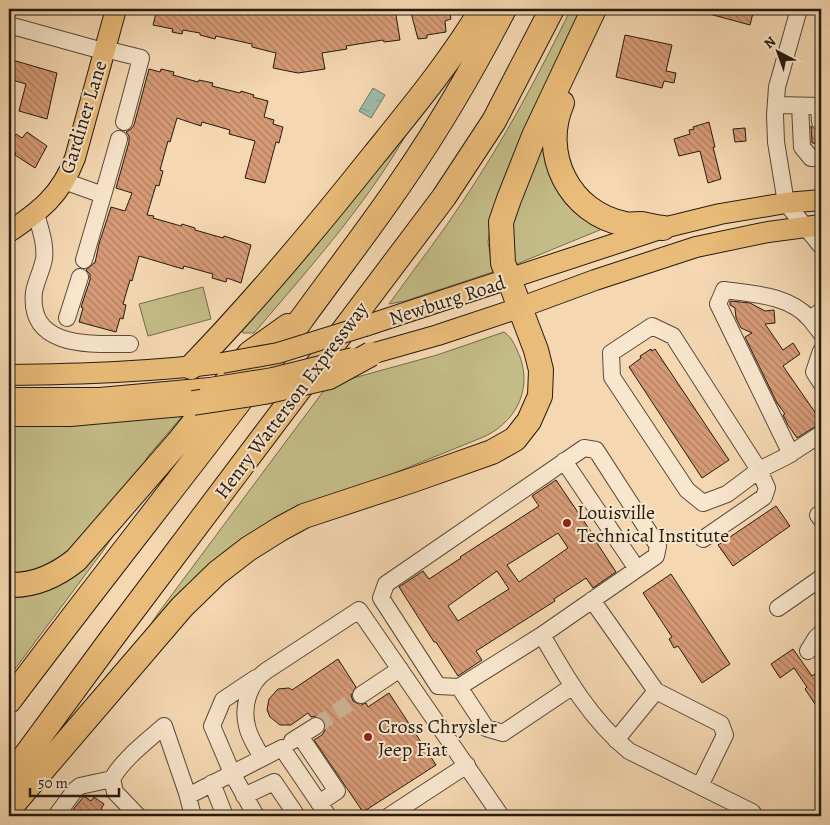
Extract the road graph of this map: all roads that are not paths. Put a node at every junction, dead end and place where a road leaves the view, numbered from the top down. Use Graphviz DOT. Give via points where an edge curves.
graph roads {
  1 [pos="116,9"];
  2 [pos="482,9"];
  3 [pos="504,9"];
  4 [pos="552,9"];
  5 [pos="594,9"];
  6 [pos="601,9"];
  7 [pos="799,9"];
  8 [pos="9,26"];
  9 [pos="103,51"];
  10 [pos="776,105"];
  11 [pos="800,106"];
  12 [pos="820,112"];
  13 [pos="124,122"];
  14 [pos="119,139"];
  15 [pos="821,158"];
  16 [pos="64,181"];
  17 [pos="103,195"];
  18 [pos="821,200"];
  19 [pos="786,203"];
  20 [pos="36,214"];
  21 [pos="814,226"];
  22 [pos="663,228"];
  23 [pos="9,232"];
  24 [pos="821,246"];
  25 [pos="84,260"];
  26 [pos="80,277"];
  27 [pos="508,280"];
  28 [pos="519,308"];
  29 [pos="307,311"];
  30 [pos="816,315"];
  31 [pos="67,318"];
  32 [pos="821,333"];
  33 [pos="130,344"];
  34 [pos="821,351"];
  35 [pos="371,354"];
  36 [pos="191,367"];
  37 [pos="9,375"];
  38 [pos="821,383"];
  39 [pos="9,398"];
  40 [pos="9,414"];
  41 [pos="821,434"];
  42 [pos="789,455"];
  43 [pos="564,461"];
  44 [pos="759,470"];
  45 [pos="821,513"];
  46 [pos="821,519"];
  47 [pos="703,539"];
  48 [pos="637,569"];
  49 [pos="821,578"];
  50 [pos="9,585"];
  51 [pos="592,600"];
  52 [pos="778,608"];
  53 [pos="821,633"];
  54 [pos="542,635"];
  55 [pos="808,651"];
  56 [pos="400,669"];
  57 [pos="258,676"];
  58 [pos="573,686"];
  59 [pos="459,687"];
  60 [pos="656,691"];
  61 [pos="361,695"];
  62 [pos="9,701"];
  63 [pos="316,726"];
  64 [pos="300,736"];
  65 [pos="616,740"];
  66 [pos="282,748"];
  67 [pos="257,760"];
  68 [pos="467,766"];
  69 [pos="232,773"];
  70 [pos="9,778"];
  71 [pos="112,780"];
  72 [pos="212,783"];
  73 [pos="266,786"];
  74 [pos="700,786"];
  75 [pos="188,796"];
  76 [pos="244,796"];
  77 [pos="9,807"];
  78 [pos="323,810"];
  79 [pos="56,816"];
  80 [pos="137,816"];
  81 [pos="193,816"];
  82 [pos="225,816"];
  83 [pos="256,816"];
  84 [pos="297,816"];
  85 [pos="389,816"];
  86 [pos="501,816"];
  87 [pos="755,816"];
  1 -- 9 [label="main road, Gardiner Lane"];
  2 -- 36 [label="highway" via="428,87 338,200"];
  3 -- 29 [label="highway, Henry Watterson Expressway" via="452,104 405,177"];
  4 -- 70 [label="highway, Henry Watterson Expressway" via="494,121 444,197"];
  5 -- 27 [label="highway" via="534,136 501,222 502,263"];
  6 -- 22 [label="highway" via="557,114 554,126 556,160 567,185 593,211 625,224"];
  7 -- 10 [label="street" via="781,71"];
  8 -- 9 [label="street"];
  9 -- 13 [label="street" via="141,58"];
  9 -- 16 [label="main road, Gardiner Lane" via="75,158"];
  10 -- 11 [label="street"];
  10 -- 19 [label="street" via="776,142"];
  11 -- 12 [label="street"];
  11 -- 15 [label="street" via="802,147 811,158"];
  14 -- 17 [label="street"];
  16 -- 17 [label="street"];
  16 -- 20 [label="main road, Gardiner Lane"];
  17 -- 25 [label="street"];
  18 -- 19 [label="main road, Newburg Road"];
  19 -- 21 [label="street"];
  19 -- 22 [label="main road, Newburg Road"];
  20 -- 23 [label="main road, Gardiner Lane"];
  20 -- 33 [label="street" via="44,243 44,258 34,292 37,319 59,338 92,344"];
  21 -- 24 [label="street"];
  21 -- 28 [label="main road, Newburg Road" via="696,247"];
  22 -- 27 [label="main road, Newburg Road"];
  26 -- 31 [label="street"];
  27 -- 28 [label="highway"];
  27 -- 36 [label="main road, Newburg Road, bridge" via="278,354"];
  28 -- 35 [label="main road, Newburg Road"];
  28 -- 77 [label="highway" via="541,370 540,396 535,410 514,439 487,454 304,516 248,549 182,608"];
  29 -- 50 [label="highway" via="250,353 76,560 46,580"];
  29 -- 62 [label="highway, Henry Watterson Expressway"];
  30 -- 32 [label="street"];
  30 -- 42 [label="street" via="777,298 724,290 718,304"];
  34 -- 38 [label="street" via="814,372"];
  35 -- 39 [label="main road, Newburg Road, bridge" via="274,378 210,388 100,398"];
  35 -- 40 [label="highway, bridge" via="329,377 264,392 193,403 70,414"];
  36 -- 37 [label="main road, Newburg Road" via="94,374"];
  41 -- 42 [label="street"];
  42 -- 44 [label="street"];
  43 -- 48 [label="street"];
  43 -- 48 [label="street" via="584,448 596,450 658,546 656,556"];
  43 -- 59 [label="street" via="386,584 381,598 438,686"];
  44 -- 44 [label="street" via="727,494 703,503 687,490 612,377 611,353 652,326 673,336"];
  44 -- 47 [label="street" via="767,488 764,497"];
  45 -- 46 [label="street" via="818,515"];
  48 -- 51 [label="street"];
  49 -- 52 [label="street"];
  51 -- 54 [label="street"];
  51 -- 60 [label="street"];
  53 -- 55 [label="street"];
  54 -- 58 [label="street"];
  54 -- 59 [label="street"];
  56 -- 57 [label="street" via="359,610"];
  56 -- 61 [label="street"];
  56 -- 68 [label="street"];
  57 -- 67 [label="street" via="248,695 246,721"];
  57 -- 69 [label="street" via="223,700 212,726"];
  58 -- 59 [label="street" via="503,733 486,728"];
  58 -- 65 [label="street" via="599,723"];
  60 -- 65 [label="street"];
  60 -- 74 [label="street" via="721,724 725,735"];
  63 -- 64 [label="street"];
  64 -- 66 [label="street"];
  64 -- 78 [label="street" via="337,791"];
  65 -- 74 [label="street" via="629,751"];
  66 -- 67 [label="street"];
  66 -- 78 [label="street"];
  67 -- 69 [label="street"];
  67 -- 73 [label="street"];
  68 -- 85 [label="street"];
  68 -- 86 [label="street"];
  69 -- 72 [label="street"];
  69 -- 76 [label="street"];
  71 -- 75 [label="street" via="124,762 164,726"];
  71 -- 79 [label="street" via="80,786"];
  71 -- 80 [label="street" via="115,792"];
  72 -- 75 [label="street"];
  72 -- 82 [label="street"];
  73 -- 76 [label="street"];
  73 -- 84 [label="street" via="274,782"];
  74 -- 87 [label="street"];
  75 -- 81 [label="street"];
  76 -- 83 [label="street"];
}
